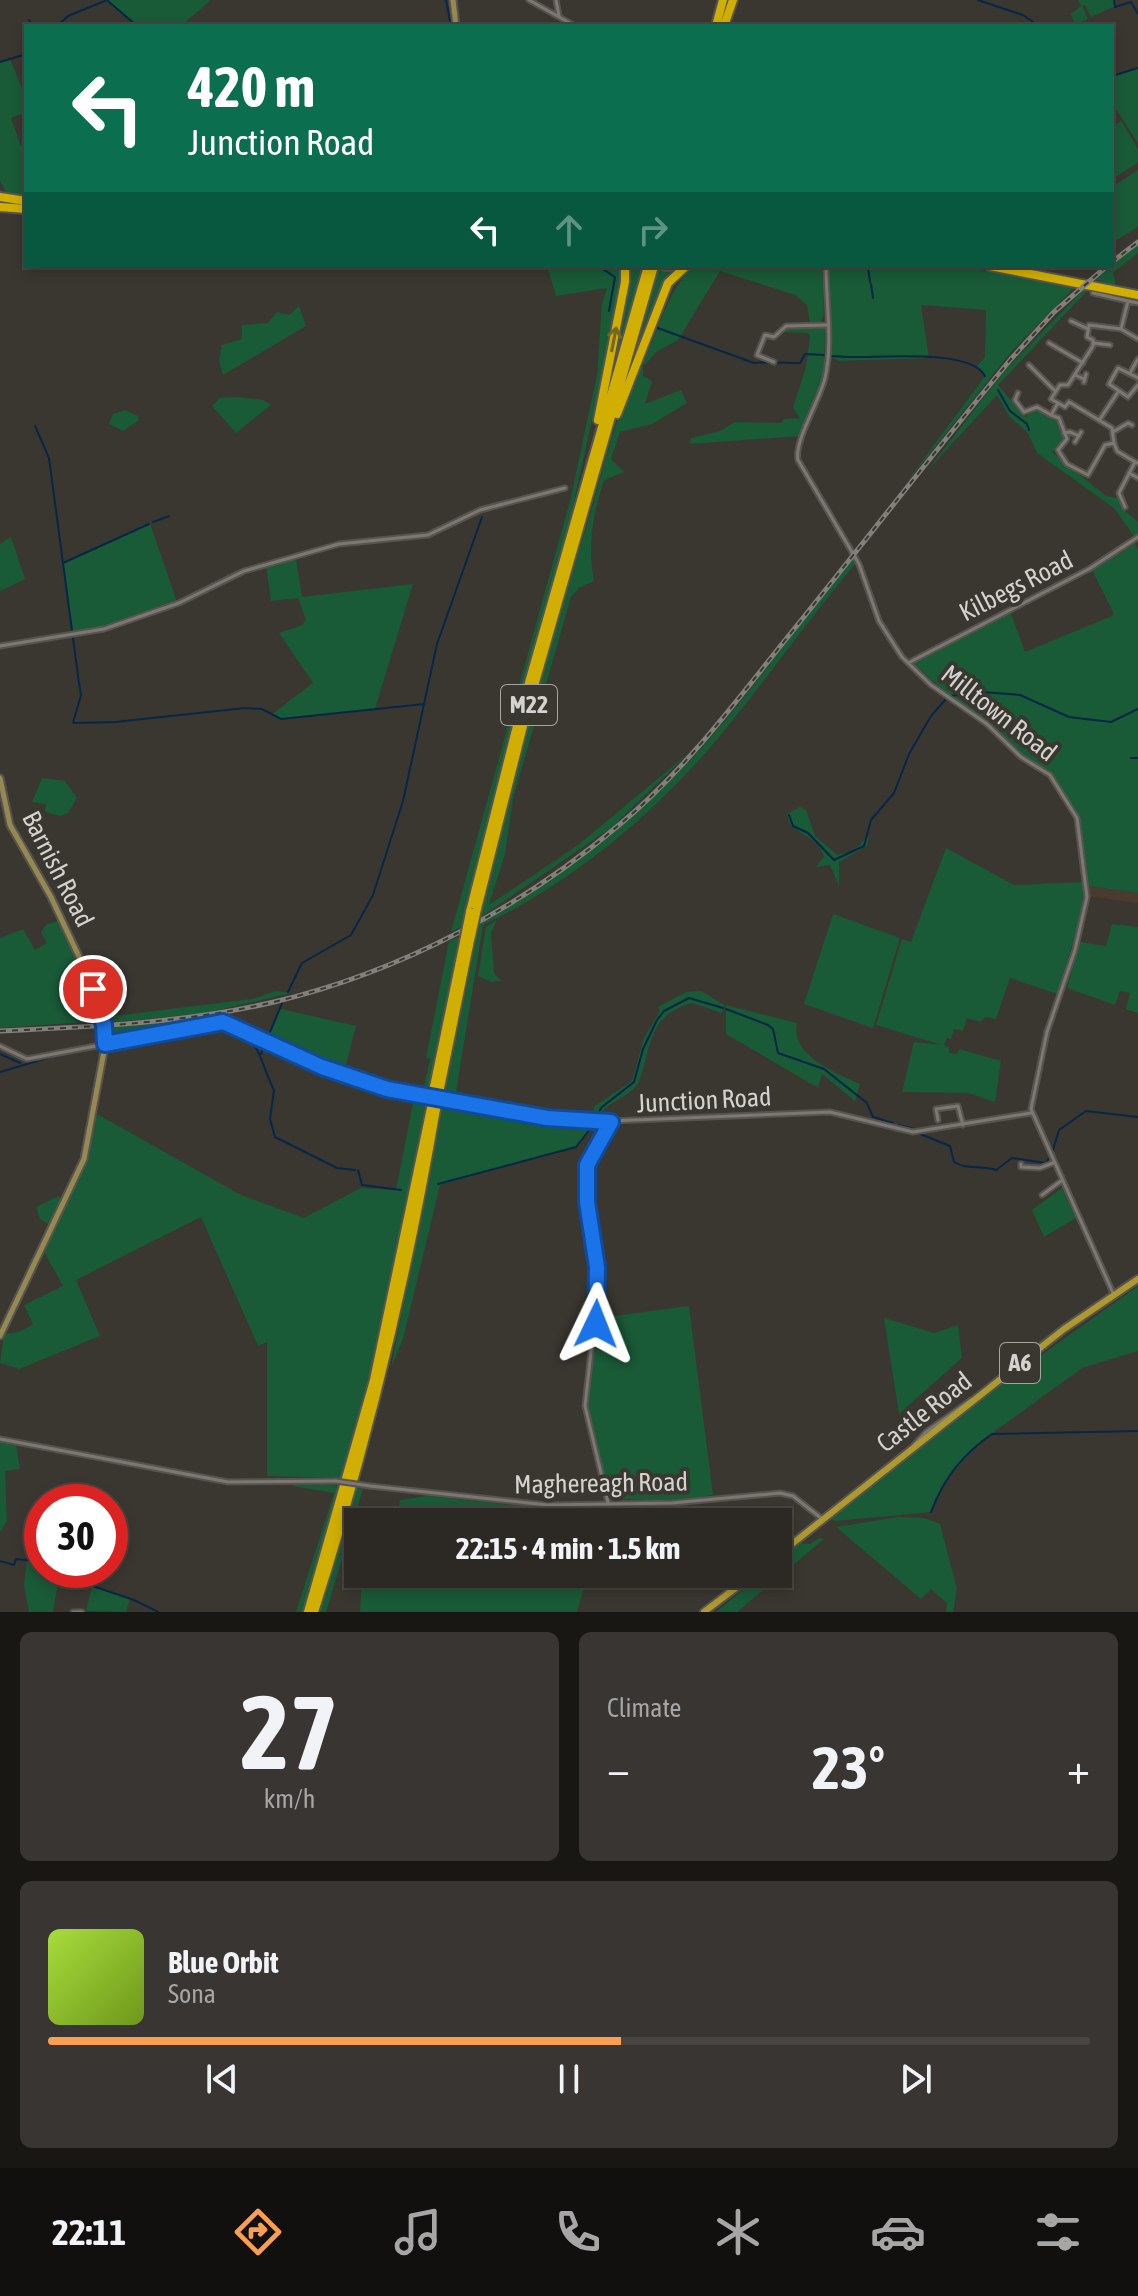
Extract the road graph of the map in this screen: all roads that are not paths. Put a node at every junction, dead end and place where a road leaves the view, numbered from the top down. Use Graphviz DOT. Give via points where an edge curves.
graph roads {
  1 [pos="453,0"];
  2 [pos="529,0"];
  3 [pos="556,0"];
  4 [pos="733,0"];
  5 [pos="725,5"];
  6 [pos="559,16"];
  7 [pos="456,24"];
  8 [pos="572,24"];
  9 [pos="715,24"];
  10 [pos="0,197"];
  11 [pos="24,201"];
  12 [pos="0,207"];
  13 [pos="24,209"];
  14 [pos="625,268"];
  15 [pos="647,268"];
  16 [pos="653,268"];
  17 [pos="683,268"];
  18 [pos="826,268"];
  19 [pos="1000,268"];
  20 [pos="1138,294"];
  21 [pos="1095,296"];
  22 [pos="1128,301"];
  23 [pos="1138,303"];
  24 [pos="1079,320"];
  25 [pos="827,325"];
  26 [pos="1088,329"];
  27 [pos="1121,329"];
  28 [pos="1138,339"];
  29 [pos="1057,341"];
  30 [pos="1094,343"];
  31 [pos="1052,345"];
  32 [pos="1110,345"];
  33 [pos="1049,351"];
  34 [pos="1138,359"];
  35 [pos="774,362"];
  36 [pos="1037,363"];
  37 [pos="1083,363"];
  38 [pos="1130,373"];
  39 [pos="1075,375"];
  40 [pos="1085,378"];
  41 [pos="1138,378"];
  42 [pos="1137,389"];
  43 [pos="1055,391"];
  44 [pos="1118,392"];
  45 [pos="1018,393"];
  46 [pos="1058,403"];
  47 [pos="1051,415"];
  48 [pos="1100,419"];
  49 [pos="1130,422"];
  50 [pos="1113,432"];
  51 [pos="1064,433"];
  52 [pos="1075,442"];
  53 [pos="1114,443"];
  54 [pos="1137,463"];
  55 [pos="1129,473"];
  56 [pos="1138,478"];
  57 [pos="565,488"];
  58 [pos="587,502"];
  59 [pos="1125,507"];
  60 [pos="571,533"];
  61 [pos="1138,537"];
  62 [pos="0,646"];
  63 [pos="908,663"];
  64 [pos="0,778"];
  65 [pos="474,910"];
  66 [pos="0,1046"];
  67 [pos="105,1047"];
  68 [pos="434,1108"];
  69 [pos="1031,1113"];
  70 [pos="938,1120"];
  71 [pos="611,1122"];
  72 [pos="963,1125"];
  73 [pos="1053,1163"];
  74 [pos="1021,1164"];
  75 [pos="1061,1181"];
  76 [pos="1077,1193"];
  77 [pos="1042,1195"];
  78 [pos="1068,1196"];
  79 [pos="1138,1279"];
  80 [pos="1113,1293"];
  81 [pos="0,1336"];
  82 [pos="0,1439"];
  83 [pos="608,1503"];
  84 [pos="824,1521"];
  85 [pos="792,1545"];
  86 [pos="736,1588"];
  87 [pos="73,1612"];
  88 [pos="82,1612"];
  89 [pos="308,1612"];
  90 [pos="314,1612"];
  91 [pos="704,1612"];
  1 -- 7 [label="street"];
  2 -- 6 [label="street"];
  3 -- 6 [label="street"];
  4 -- 5 [label="highway"];
  5 -- 9 [label="highway"];
  6 -- 8 [label="street"];
  10 -- 11 [label="highway"];
  12 -- 13 [label="highway"];
  60 -- 14 [label="highway, one-way" via="600,412"];
  15 -- 60 [label="highway, M22"];
  16 -- 58 [label="highway, M22"];
  17 -- 58 [label="highway" via="668,283"];
  18 -- 25 [label="street, Milltown Road"];
  19 -- 20 [label="highway"];
  21 -- 22 [label="street"];
  22 -- 23 [label="street"];
  22 -- 27 [label="street"];
  24 -- 26 [label="street" via="1073,323"];
  25 -- 35 [label="street" via="786,326 774,337 765,335 757,355"];
  25 -- 63 [label="street, Milltown Road" via="821,392 797,458 859,564 879,621"];
  26 -- 27 [label="street" via="1091,324"];
  26 -- 30 [label="street" via="1087,337"];
  27 -- 28 [label="street"];
  29 -- 31 [label="street"];
  30 -- 32 [label="street"];
  30 -- 37 [label="street"];
  31 -- 33 [label="street"];
  31 -- 37 [label="street"];
  34 -- 38 [label="street"];
  36 -- 43 [label="street" via="1031,366"];
  37 -- 39 [label="street"];
  38 -- 41 [label="street"];
  38 -- 44 [label="street" via="1118,368 1110,380 1109,386"];
  39 -- 40 [label="street"];
  39 -- 43 [label="street" via="1068,386"];
  42 -- 44 [label="street" via="1128,397"];
  43 -- 46 [label="street" via="1051,399"];
  44 -- 48 [label="street"];
  45 -- 47 [label="street" via="1015,400 1024,412 1037,407"];
  46 -- 47 [label="street"];
  46 -- 48 [label="street" via="1065,407 1072,402"];
  47 -- 51 [label="street" via="1059,418"];
  48 -- 50 [label="street"];
  49 -- 50 [label="street"];
  50 -- 53 [label="street"];
  51 -- 52 [label="street" via="1080,434"];
  51 -- 53 [label="street" via="1067,440 1058,450 1062,458 1088,478 1105,445"];
  53 -- 54 [label="street" via="1117,451"];
  54 -- 55 [label="street"];
  55 -- 56 [label="street"];
  55 -- 59 [label="street" via="1117,494"];
  57 -- 62 [label="street" via="480,510 428,535 347,543 238,573 179,603 72,635"];
  58 -- 65 [label="highway, M22"];
  60 -- 65 [label="highway, M22" via="502,780"];
  61 -- 63 [label="street, Kilbegs Road" via="1089,569"];
  63 -- 69 [label="street, Milltown Road" via="1050,775 1079,825 1087,897 1047,1032"];
  64 -- 67 [label="street, Barnish Road" via="10,825 90,980"];
  65 -- 68 [label="highway, M22, bridge"];
  66 -- 67 [label="street, Junction Road" via="27,1059"];
  67 -- 71 [label="street, Junction Road" via="210,1022 231,1024 387,1089 547,1118"];
  67 -- 81 [label="street, Barnish Road" via="84,1159"];
  68 -- 89 [label="highway, M22" via="381,1351"];
  68 -- 90 [label="highway, M22" via="390,1340"];
  69 -- 72 [label="street, Junction Road"];
  69 -- 73 [label="street"];
  70 -- 72 [label="street" via="934,1109 960,1106"];
  71 -- 72 [label="street, Junction Road" via="830,1112 913,1132"];
  71 -- 83 [label="street" via="587,1161 586,1187 597,1297 585,1406"];
  73 -- 74 [label="street" via="1037,1168"];
  73 -- 75 [label="street"];
  75 -- 77 [label="street"];
  75 -- 78 [label="street"];
  76 -- 78 [label="street"];
  78 -- 80 [label="street"];
  79 -- 80 [label="main road, Castle Road / A6"];
  80 -- 84 [label="main road, Castle Road / A6" via="927,1433"];
  82 -- 83 [label="street, Maghereagh Road, bridge" via="228,1482 336,1481 508,1503"];
  83 -- 84 [label="street, Maghereagh Road" via="786,1494"];
  84 -- 85 [label="main road, Castle Road / A6"];
  86 -- 91 [label="main road"];
  87 -- 88 [label="street"];
}
